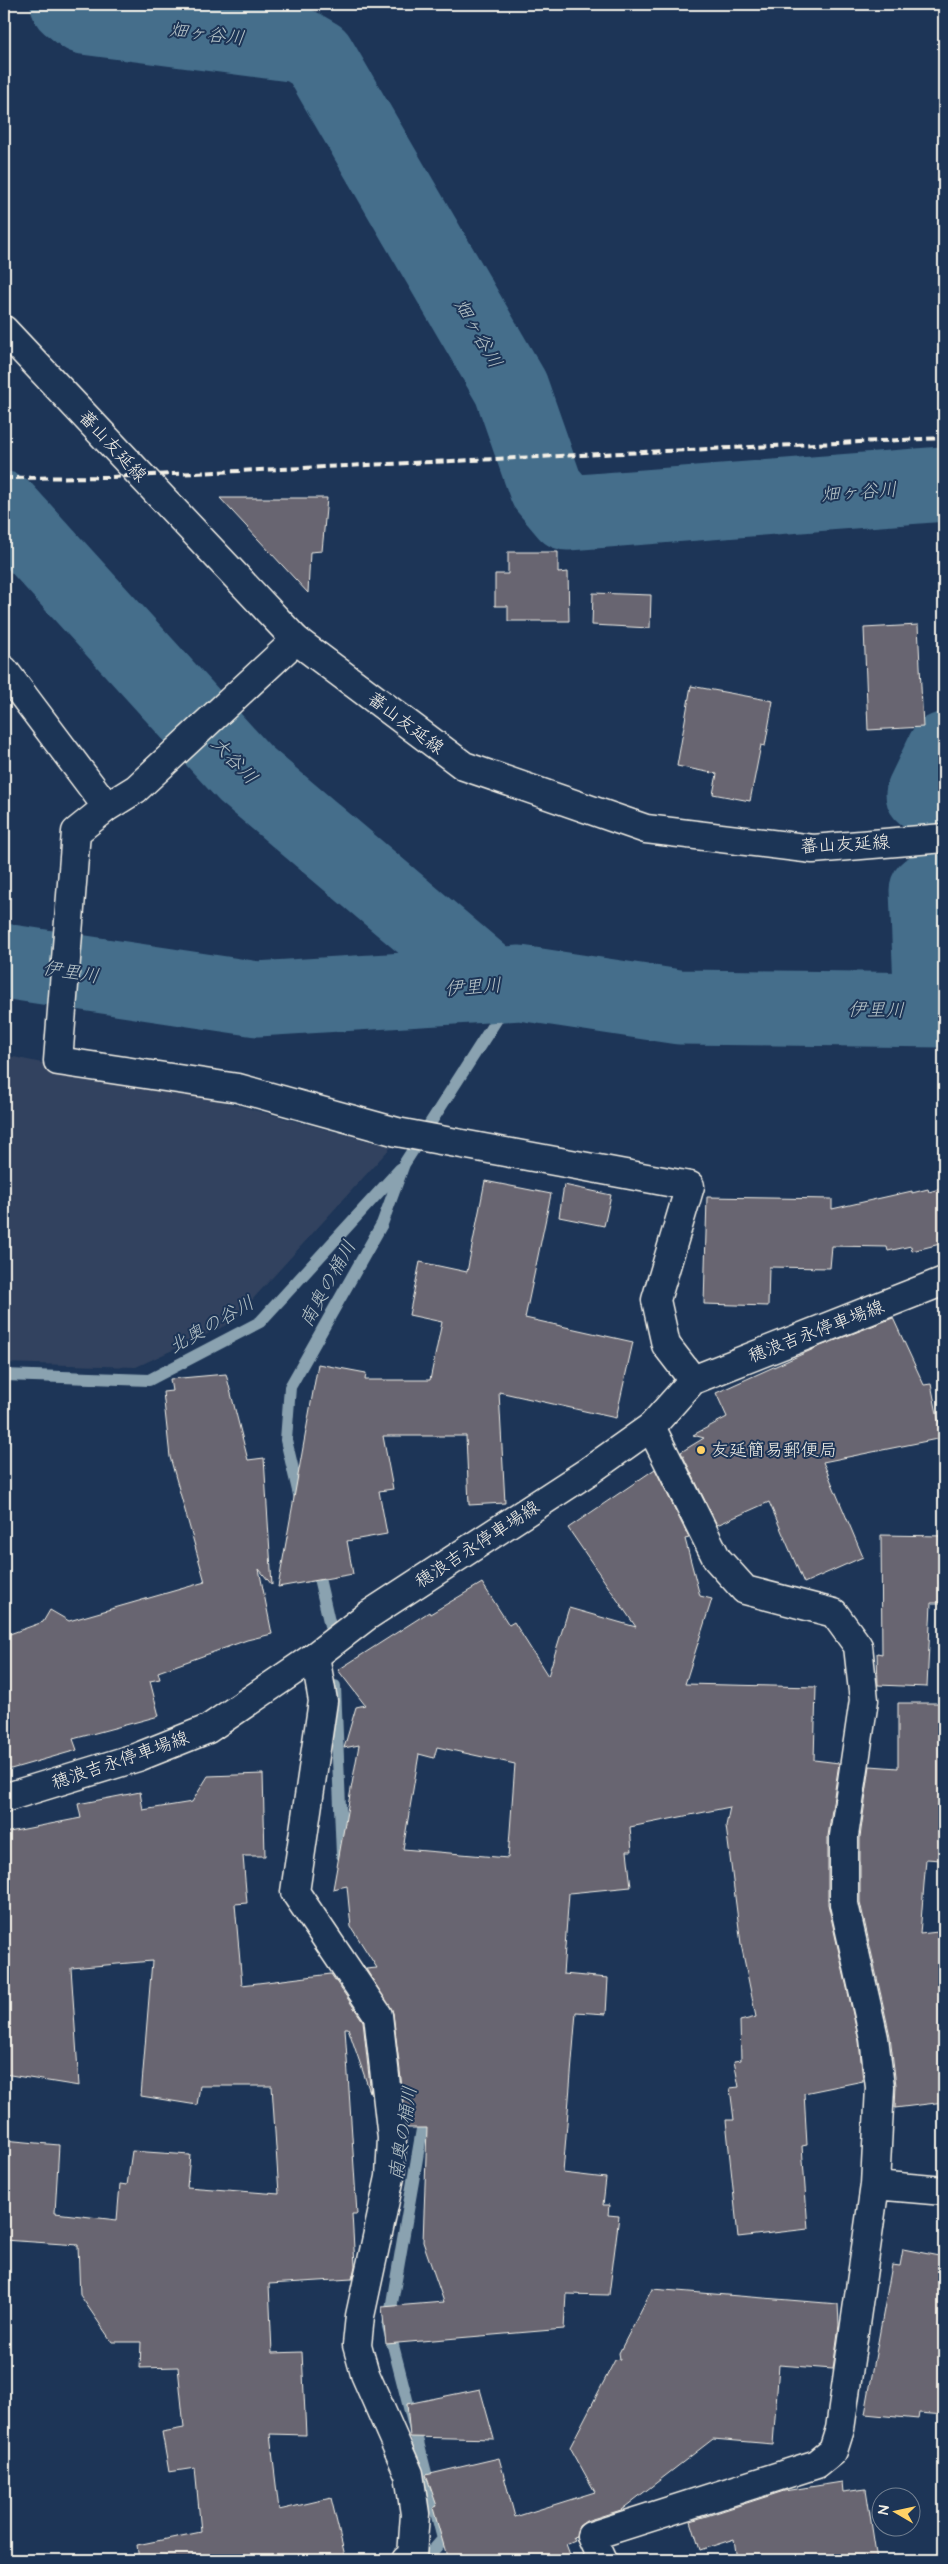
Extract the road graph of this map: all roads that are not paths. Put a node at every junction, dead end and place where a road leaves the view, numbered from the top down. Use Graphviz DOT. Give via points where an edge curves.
graph roads {
  1 [pos="4,330"];
  2 [pos="296,640"];
  3 [pos="4,670"];
  4 [pos="107,807"];
  5 [pos="944,838"];
  6 [pos="944,1281"];
  7 [pos="693,1380"];
  8 [pos="650,1427"];
  9 [pos="315,1656"];
  10 [pos="4,1798"];
  11 [pos="875,2185"];
  12 [pos="944,2191"];
  13 [pos="406,2560"];
  14 [pos="602,2560"];
  1 -- 2 [label="street, 蕃山友延線"];
  2 -- 4 [label="street" via="136,789"];
  2 -- 5 [label="street, 蕃山友延線" via="464,766 646,829 812,849"];
  3 -- 4 [label="street"];
  4 -- 7 [label="street" via="76,832 58,1061 238,1088 397,1132 690,1186 656,1300 666,1344"];
  6 -- 7 [label="street, 穂浪吉永停車場線"];
  7 -- 8 [label="street, 穂浪吉永停車場線"];
  8 -- 9 [label="street, 穂浪吉永停車場線" via="367,1616"];
  8 -- 11 [label="street" via="717,1559 744,1590 834,1613 858,1646 864,1700 844,1836 844,1904 874,2038 880,2087"];
  9 -- 10 [label="street, 穂浪吉永停車場線" via="208,1729 138,1757"];
  9 -- 13 [label="street" via="324,1701 295,1892 378,2014 392,2138 390,2177 360,2316 357,2345 365,2374 409,2474 415,2514 412,2556"];
  11 -- 12 [label="street"];
  11 -- 14 [label="street" via="840,2429 833,2451 817,2464 591,2536"];
}
